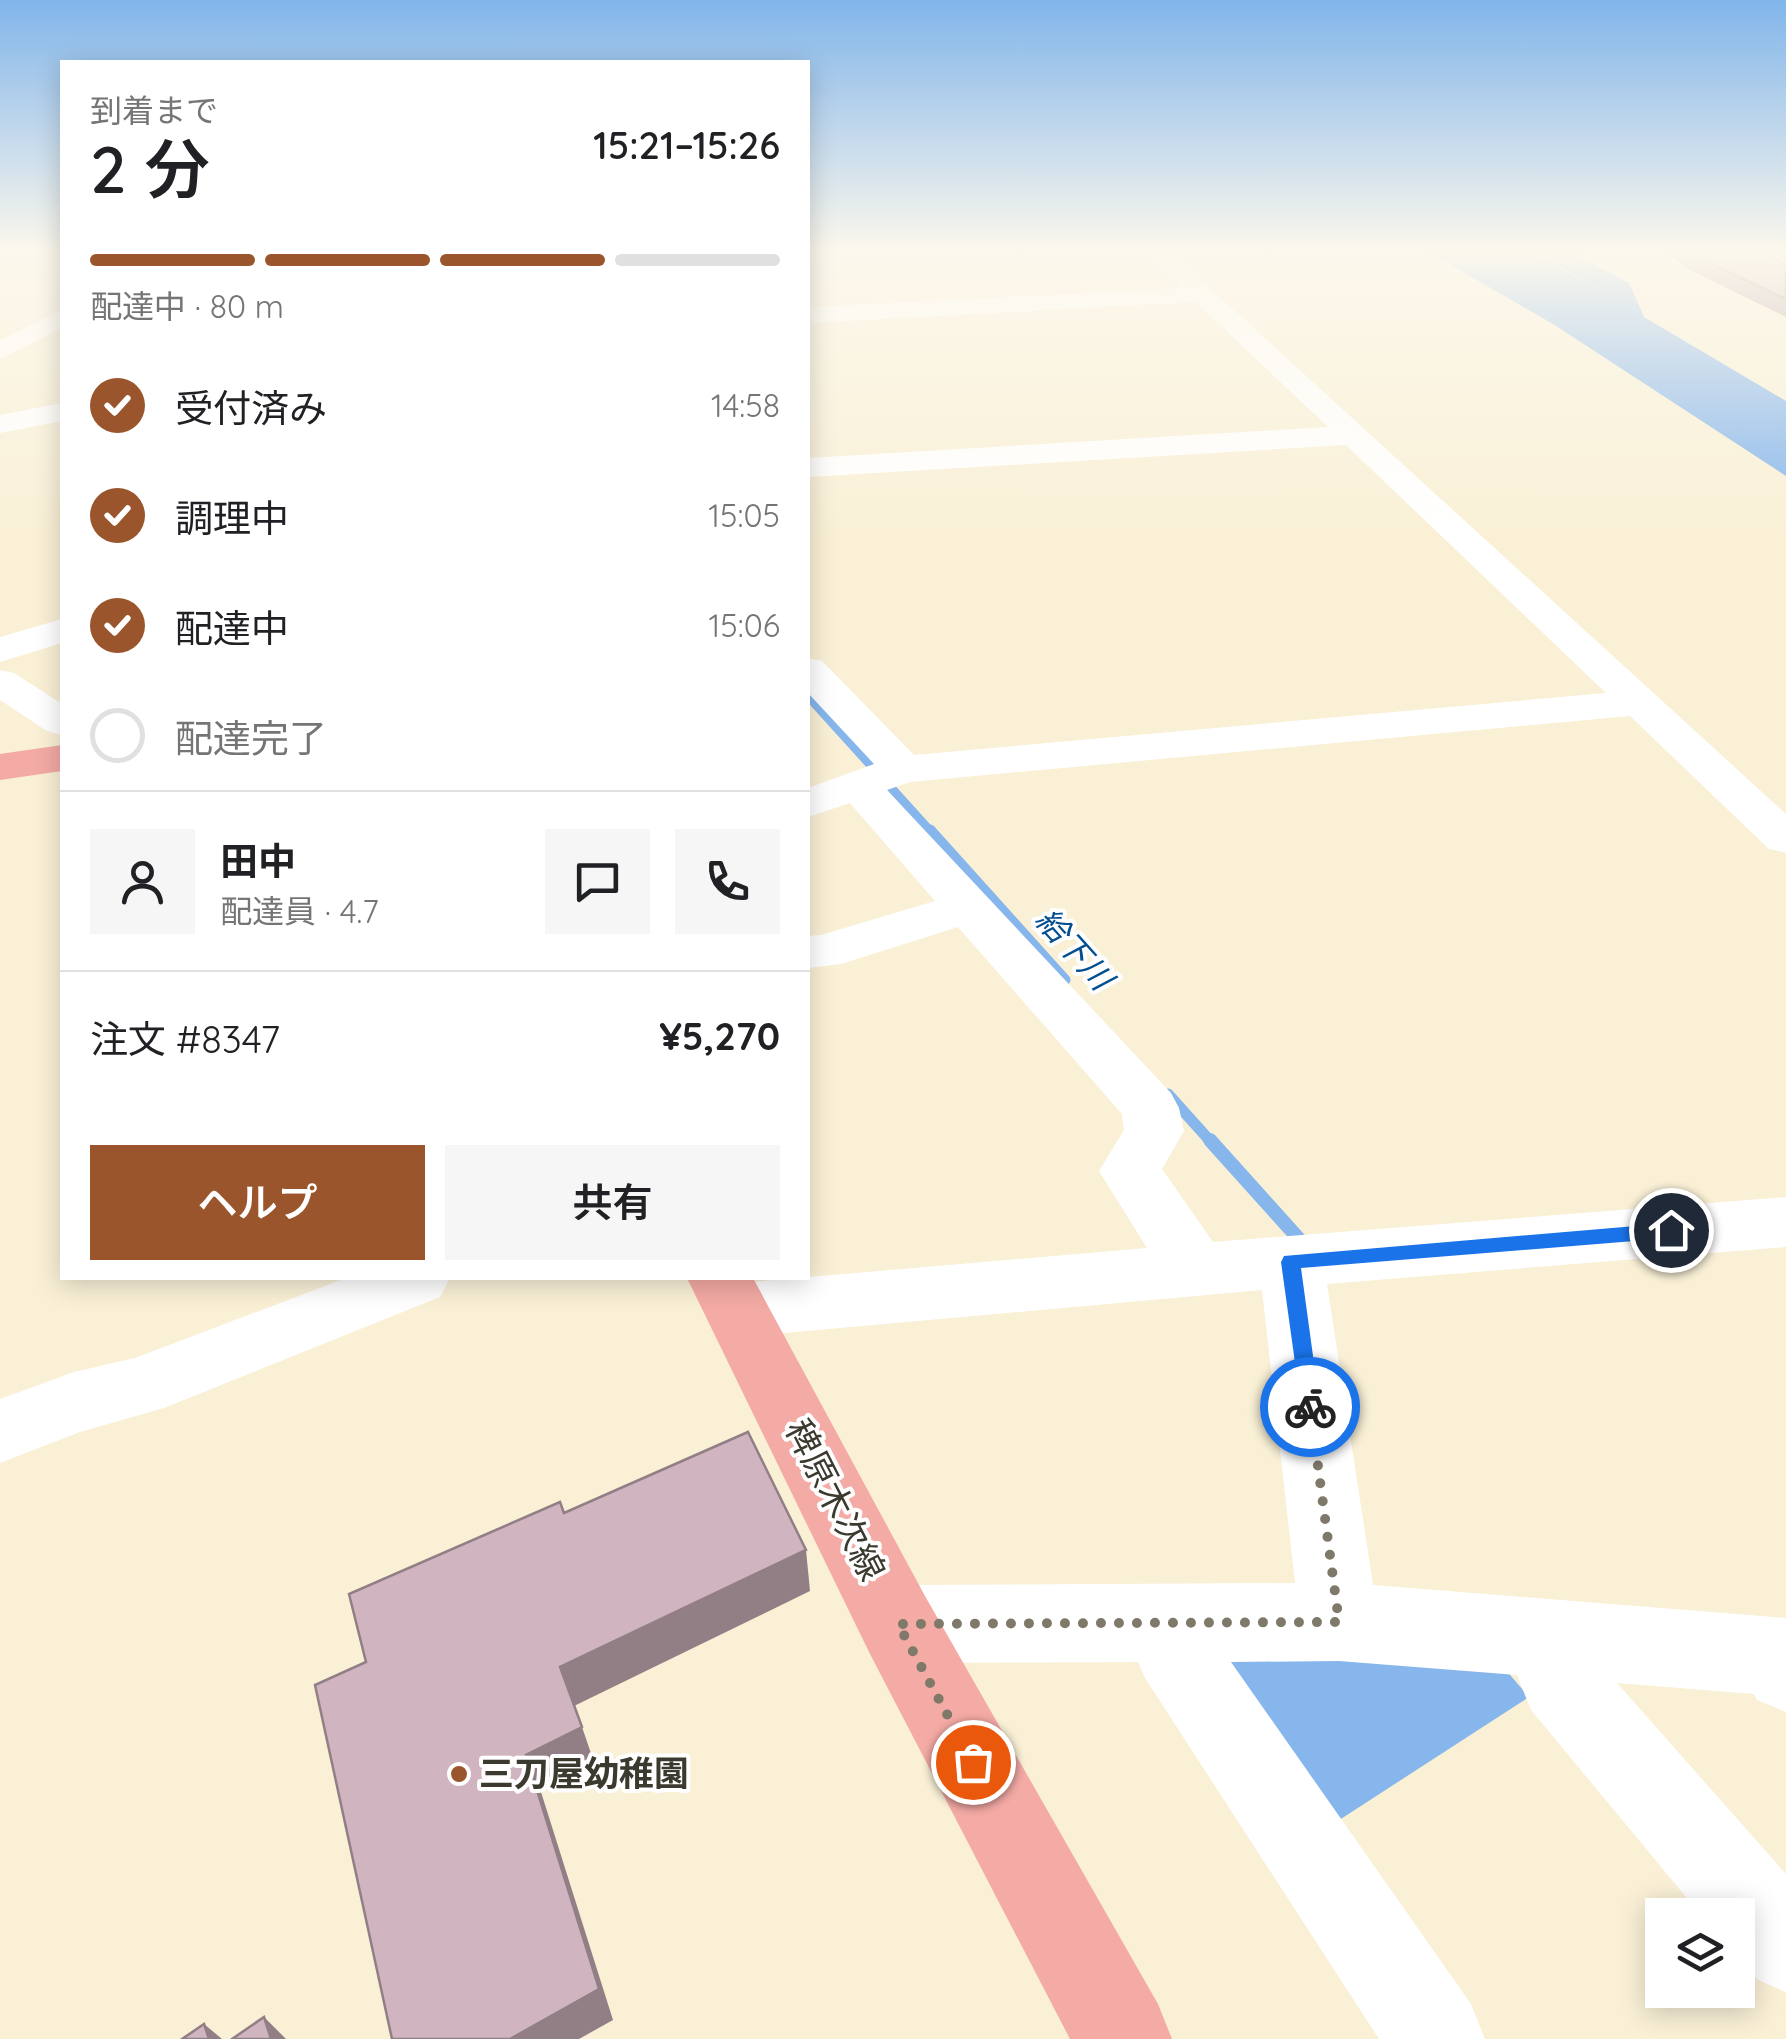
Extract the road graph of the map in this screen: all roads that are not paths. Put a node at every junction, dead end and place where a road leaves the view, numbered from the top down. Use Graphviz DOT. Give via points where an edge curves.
graph roads {
  1 [pos="1256,344"];
  2 [pos="60,412"];
  3 [pos="0,424"];
  4 [pos="1354,435"];
  5 [pos="810,468"];
  6 [pos="60,632"];
  7 [pos="0,650"];
  8 [pos="810,674"];
  9 [pos="0,682"];
  10 [pos="1640,703"];
  11 [pos="60,721"];
  12 [pos="60,758"];
  13 [pos="0,767"];
  14 [pos="864,782"];
  15 [pos="1786,839"];
  16 [pos="969,907"];
  17 [pos="810,952"];
  18 [pos="1786,1222"];
  19 [pos="1290,1262"];
  20 [pos="1197,1270"];
  21 [pos="412,1280"];
  22 [pos="730,1294"];
  23 [pos="0,1432"];
  24 [pos="1169,1622"];
  25 [pos="1339,1622"];
  26 [pos="898,1624"];
  27 [pos="1545,1637"];
  28 [pos="1784,1661"];
  29 [pos="1786,1945"];
  30 [pos="1123,2039"];
  31 [pos="1436,2039"];
  1 -- 4 [label="street"];
  2 -- 3 [label="street"];
  4 -- 5 [label="street"];
  4 -- 10 [label="street"];
  6 -- 7 [label="street"];
  8 -- 14 [label="street"];
  9 -- 11 [label="street"];
  10 -- 14 [label="street"];
  10 -- 15 [label="street"];
  12 -- 13 [label="main road"];
  14 -- 16 [label="street"];
  16 -- 17 [label="street"];
  16 -- 20 [label="street" via="1150,1108 1154,1131 1130,1170"];
  18 -- 19 [label="street"];
  19 -- 20 [label="street"];
  19 -- 25 [label="street"];
  20 -- 22 [label="street"];
  21 -- 23 [label="street" via="140,1386"];
  22 -- 26 [label="main road, 稗原木次線"];
  24 -- 25 [label="street"];
  24 -- 26 [label="street"];
  24 -- 31 [label="street" via="1174,1650"];
  25 -- 27 [label="street"];
  26 -- 30 [label="main road, 稗原木次線"];
  27 -- 28 [label="street"];
  27 -- 29 [label="street" via="1560,1682"];
}
